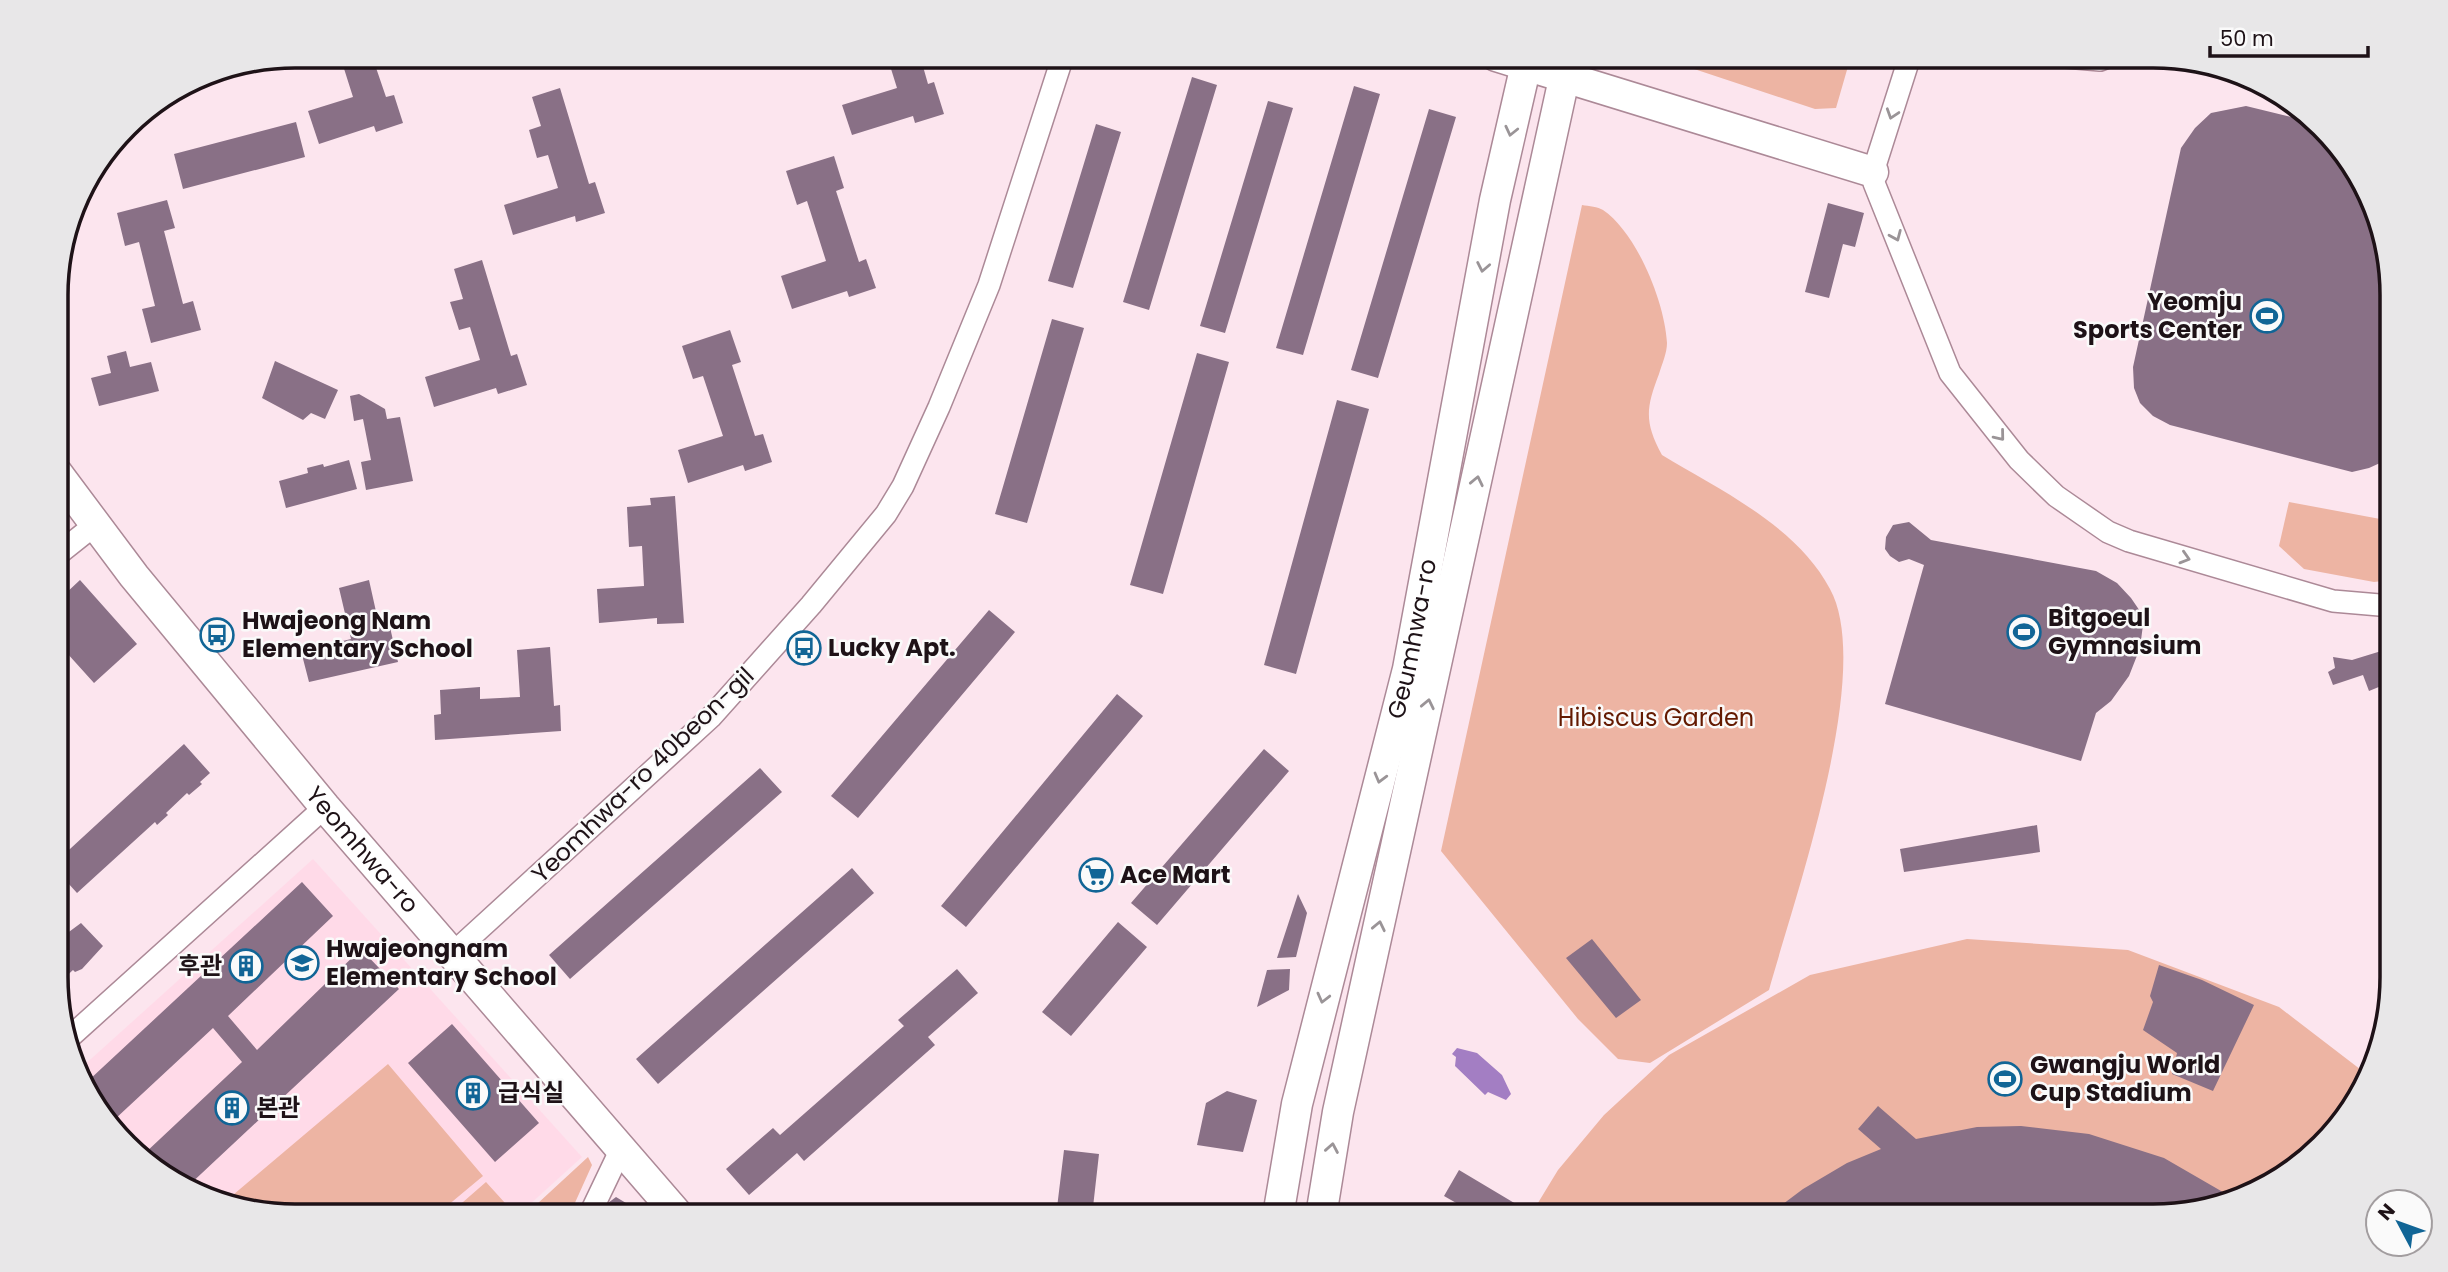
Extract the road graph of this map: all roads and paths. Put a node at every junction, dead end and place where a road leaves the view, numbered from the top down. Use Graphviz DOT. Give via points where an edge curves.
graph roads {
  1 [pos="1059,68"];
  2 [pos="1525,68"];
  3 [pos="1567,68"];
  4 [pos="1573,68"];
  5 [pos="1906,68"];
  6 [pos="1873,172"];
  7 [pos="69,488"];
  8 [pos="96,524"];
  9 [pos="69,546"];
  10 [pos="2380,606"];
  11 [pos="325,807"];
  12 [pos="452,954"];
  13 [pos="75,1032"];
  14 [pos="621,1149"];
  15 [pos="1280,1203"];
  16 [pos="1323,1203"];
  17 [pos="595,1204"];
  18 [pos="668,1204"];
  1 -- 12 [label="street, Yeomhwa-ro 40beon-gil" via="989,285 939,407 886,514 711,717"];
  2 -- 15 [label="main road, Geumhwa-ro, one-way" via="1495,200 1408,669 1300,1091"];
  16 -- 3 [label="main road, Geumhwa-ro, one-way" via="1338,1112"];
  4 -- 6 [label="main road"];
  5 -- 6 [label="street, one-way"];
  6 -- 10 [label="street, one-way" via="1950,373 2019,460 2056,496 2129,541 2333,601"];
  7 -- 8 [label="main road, Yeomhwa-ro"];
  8 -- 9 [label="street"];
  8 -- 11 [label="main road, Yeomhwa-ro"];
  11 -- 12 [label="main road, Yeomhwa-ro"];
  11 -- 13 [label="street"];
  12 -- 14 [label="main road, Yeomhwa-ro"];
  14 -- 17 [label="street"];
  14 -- 18 [label="main road, Yeomhwa-ro"];
}
